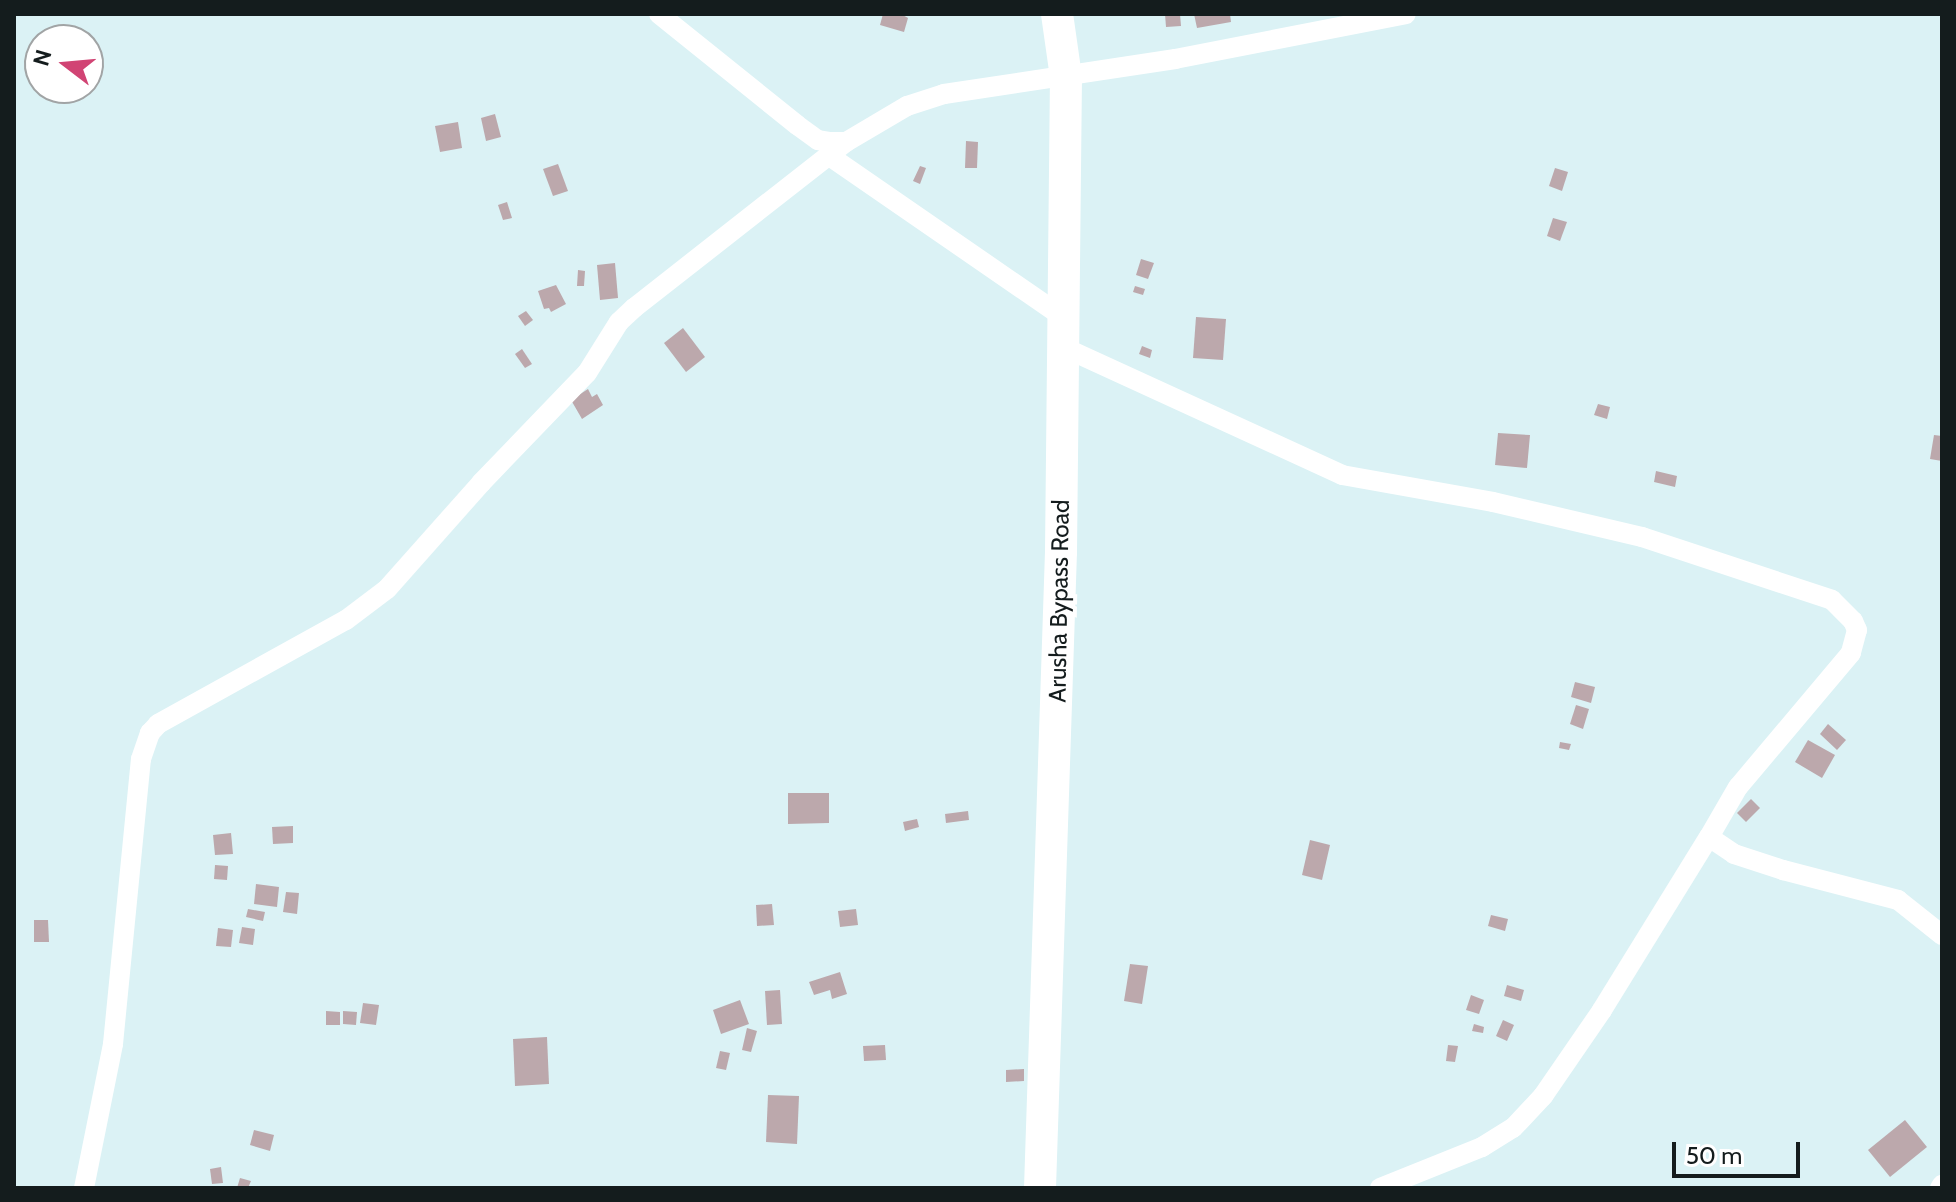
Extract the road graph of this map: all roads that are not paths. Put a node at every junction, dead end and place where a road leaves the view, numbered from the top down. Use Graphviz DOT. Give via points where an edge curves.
graph roads {
  1 [pos="659,14"];
  2 [pos="1057,14"];
  3 [pos="1406,14"];
  4 [pos="1066,77"];
  5 [pos="846,142"];
  6 [pos="828,155"];
  7 [pos="1063,332"];
  8 [pos="1709,837"];
  9 [pos="1942,935"];
  10 [pos="84,1188"];
  11 [pos="1040,1188"];
  12 [pos="1380,1188"];
  1 -- 5 [label="street" via="818,140"];
  2 -- 4 [label="main road, Arusha Bypass Road"];
  3 -- 4 [label="street"];
  4 -- 5 [label="street" via="944,94 907,106"];
  4 -- 7 [label="main road, Arusha Bypass Road"];
  5 -- 6 [label="street"];
  6 -- 7 [label="street"];
  6 -- 10 [label="street" via="619,322 587,373 387,589 346,620 150,733 141,759 113,1044"];
  7 -- 8 [label="street" via="1342,475 1493,502 1642,537 1832,600 1857,630 1851,653 1738,787"];
  7 -- 11 [label="main road, Arusha Bypass Road"];
  8 -- 9 [label="street" via="1734,854 1898,900"];
  8 -- 12 [label="street" via="1543,1096 1482,1147"];
}
